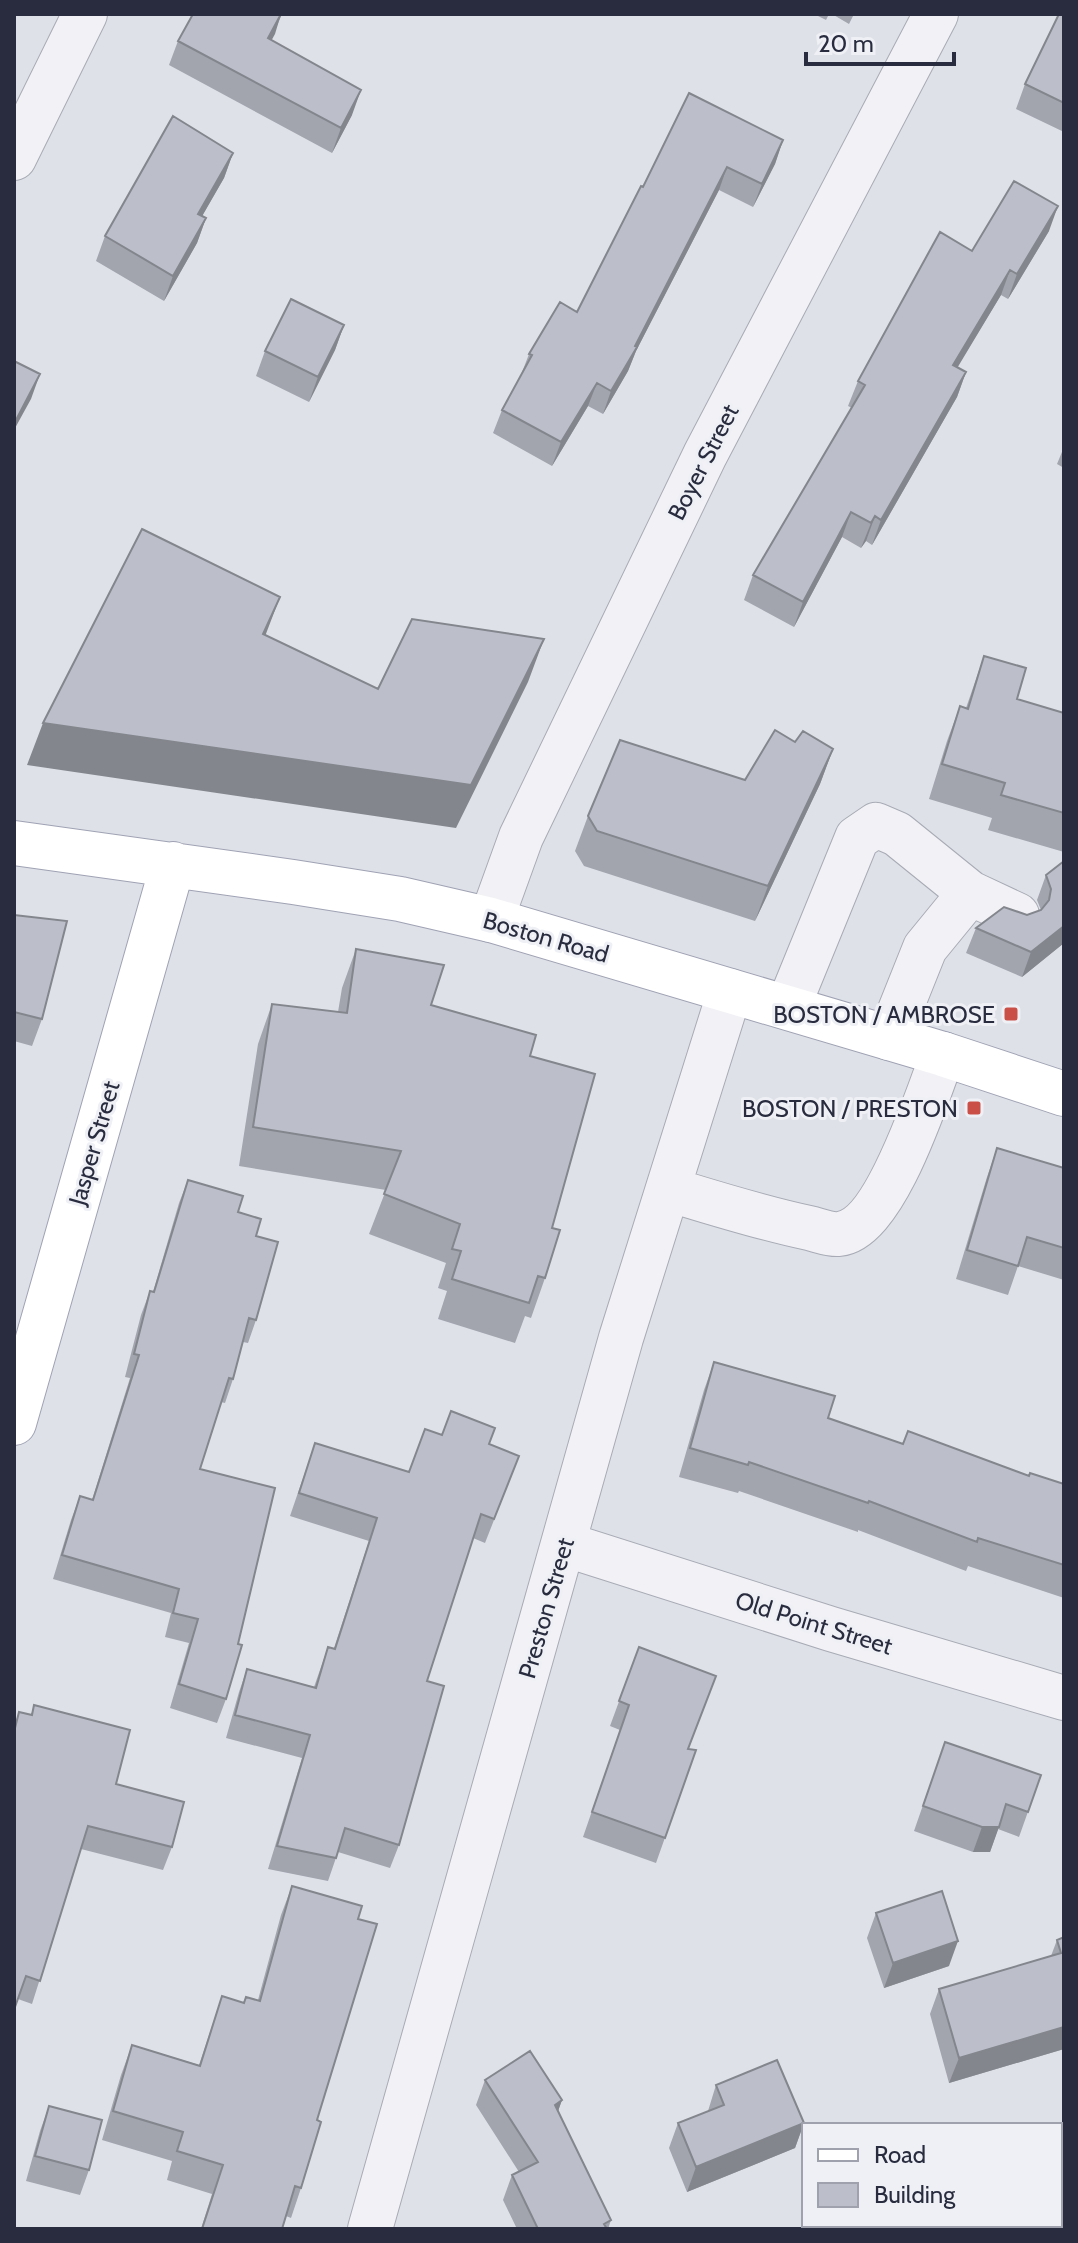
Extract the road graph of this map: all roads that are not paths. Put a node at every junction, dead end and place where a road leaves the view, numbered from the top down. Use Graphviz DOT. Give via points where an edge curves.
graph roads {
  1 [pos="85,14"];
  2 [pos="936,14"];
  3 [pos="14,158"];
  4 [pos="14,843"];
  5 [pos="173,864"];
  6 [pos="970,893"];
  7 [pos="1017,915"];
  8 [pos="491,920"];
  9 [pos="730,991"];
  10 [pos="788,1007"];
  11 [pos="889,1038"];
  12 [pos="943,1054"];
  13 [pos="1061,1087"];
  14 [pos="668,1189"];
  15 [pos="14,1423"];
  16 [pos="564,1544"];
  17 [pos="1064,1698"];
  18 [pos="370,2229"];
  1 -- 3 [label="street"];
  2 -- 8 [label="street, Boyer Street" via="699,469 521,837"];
  4 -- 5 [label="main road, Boston Road"];
  5 -- 8 [label="main road, Boston Road" via="400,899"];
  5 -- 15 [label="main road, Jasper Street"];
  6 -- 7 [label="street"];
  6 -- 10 [label="street" via="897,834 876,825 857,838"];
  6 -- 11 [label="street" via="925,948"];
  8 -- 9 [label="main road, Boston Road"];
  9 -- 10 [label="main road, Boston Road"];
  9 -- 14 [label="street, Preston Street"];
  10 -- 11 [label="main road, Boston Road"];
  11 -- 12 [label="main road, Boston Road"];
  12 -- 13 [label="main road, Boston Road"];
  12 -- 14 [label="street" via="904,1157 884,1192 849,1231 837,1234 791,1225"];
  14 -- 16 [label="street, Preston Street"];
  16 -- 17 [label="street, Old Point Street"];
  16 -- 18 [label="street, Preston Street"];
}
